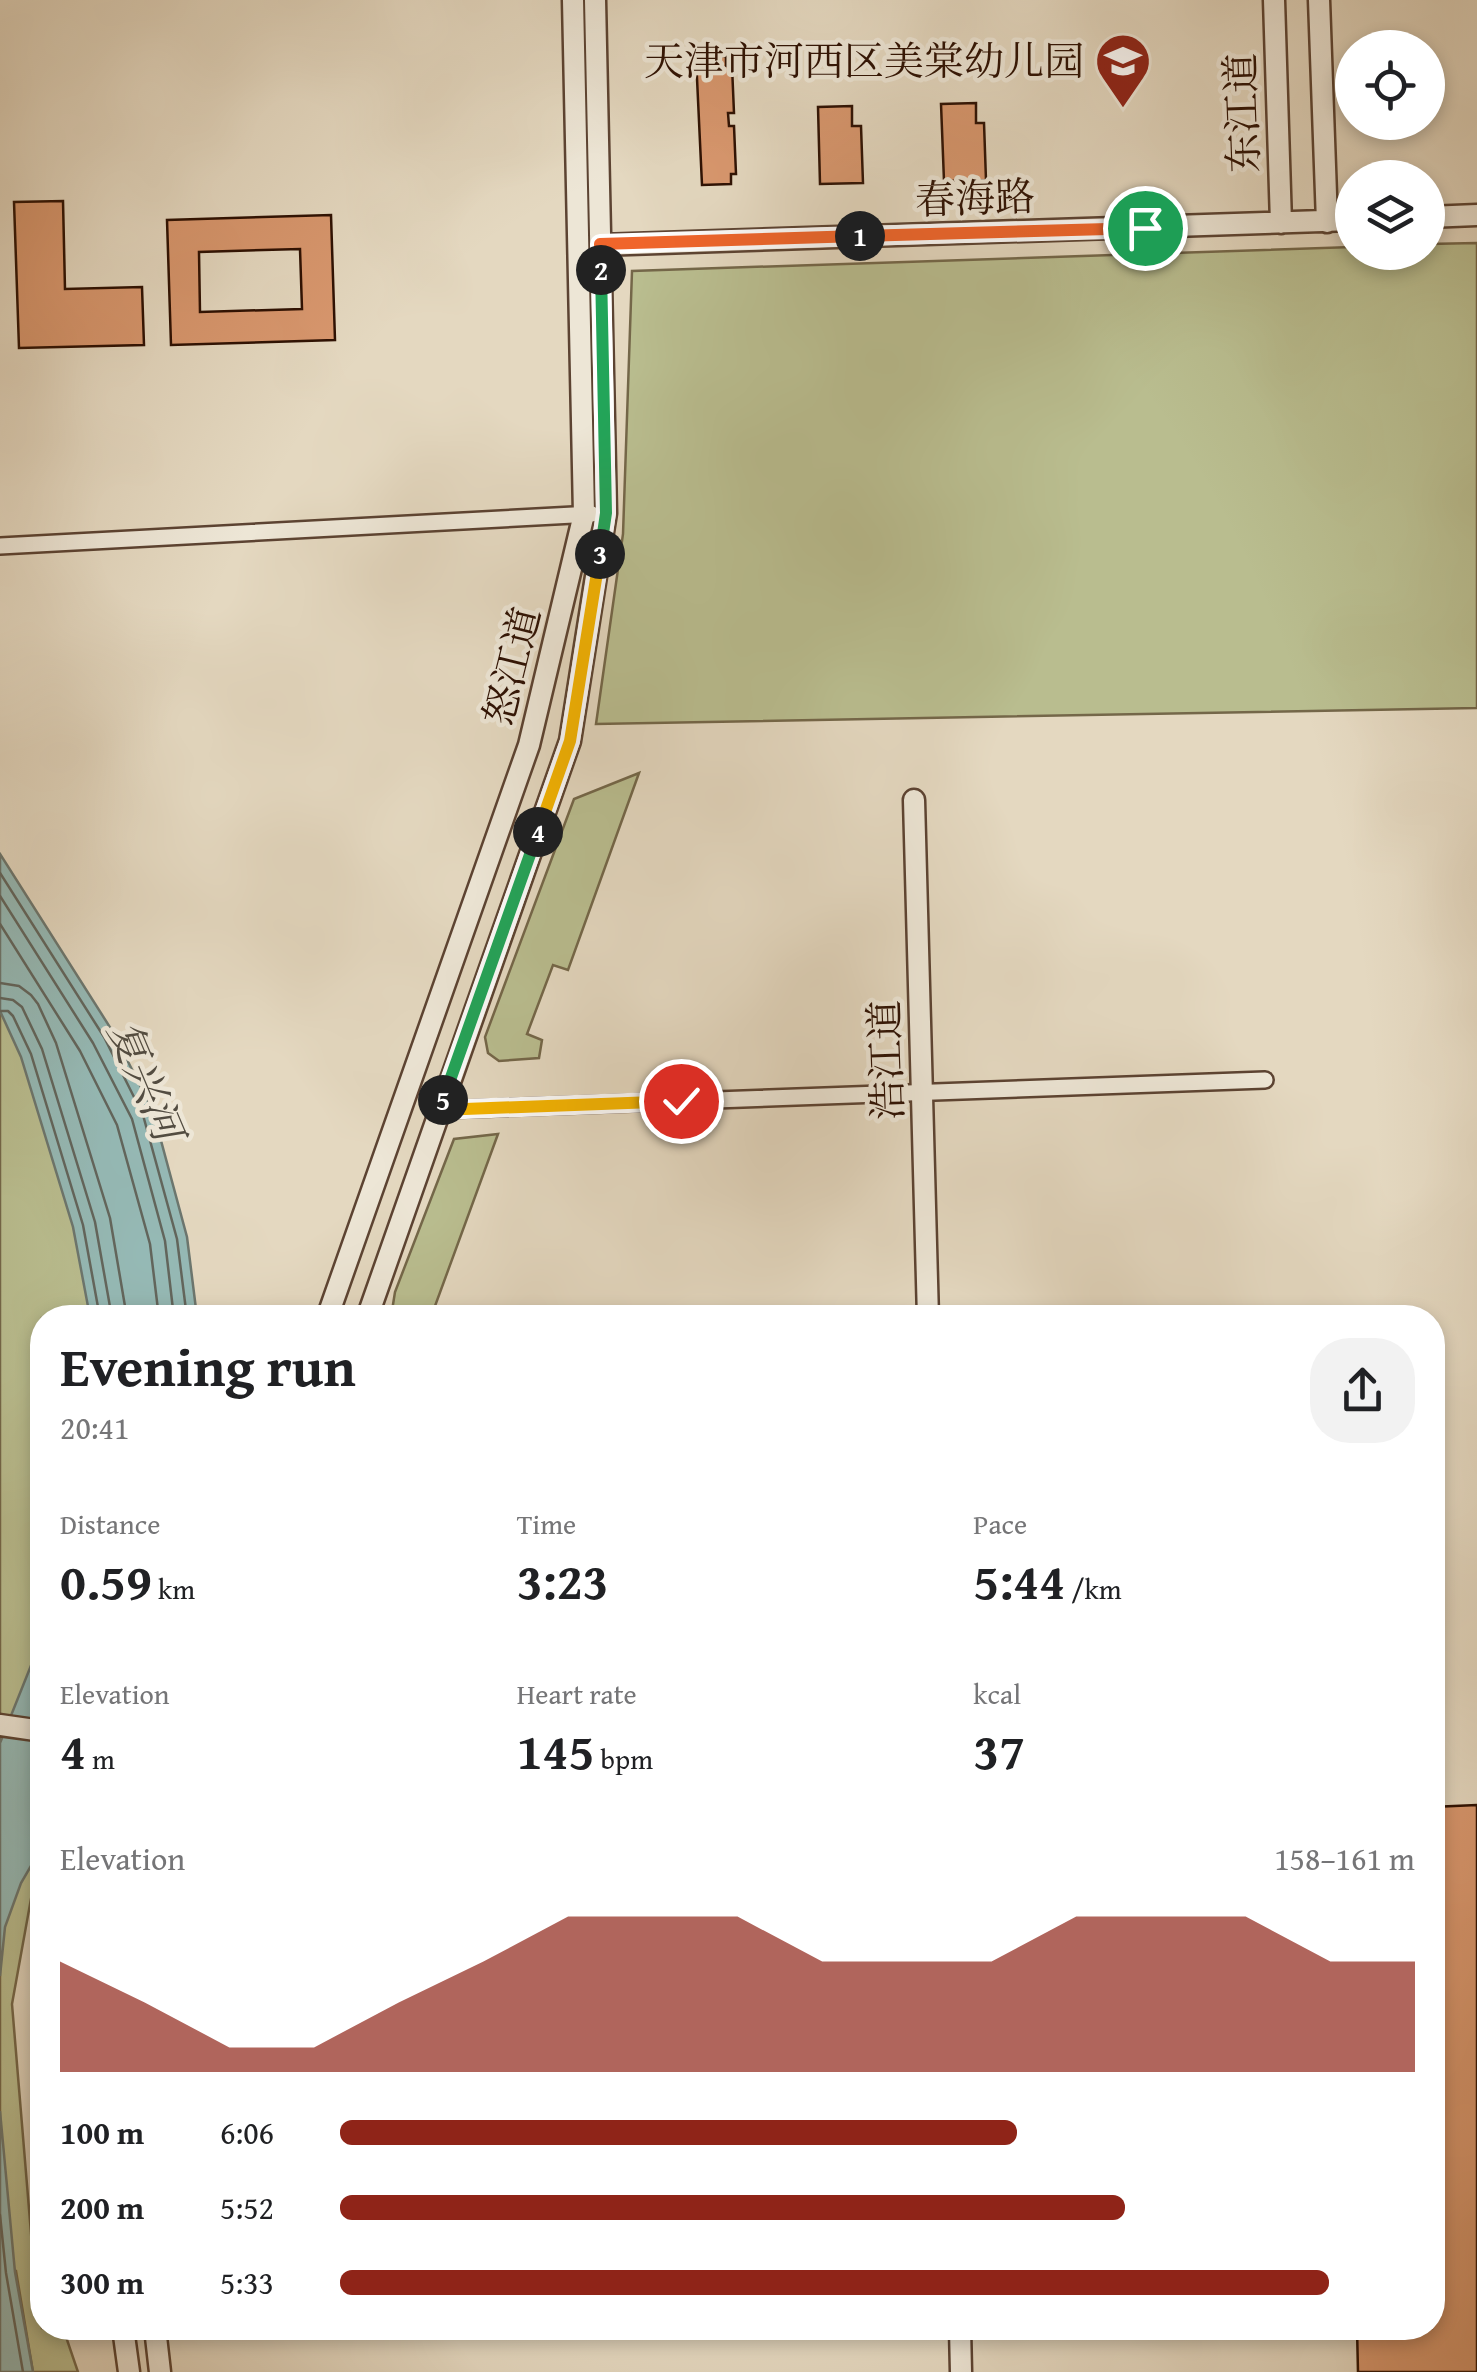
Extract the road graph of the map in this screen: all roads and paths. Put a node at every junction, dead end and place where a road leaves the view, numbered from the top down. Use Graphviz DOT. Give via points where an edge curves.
graph roads {
  1 [pos="573,0"];
  2 [pos="594,0"];
  3 [pos="1274,0"];
  4 [pos="1319,0"];
  5 [pos="1477,214"];
  6 [pos="1445,216"];
  7 [pos="1335,221"];
  8 [pos="1328,222"];
  9 [pos="1281,223"];
  10 [pos="600,244"];
  11 [pos="595,514"];
  12 [pos="0,546"];
  13 [pos="914,800"];
  14 [pos="1265,1080"];
  15 [pos="922,1092"];
  16 [pos="439,1110"];
  17 [pos="333,1305"];
  18 [pos="371,1305"];
  19 [pos="928,1305"];
  20 [pos="0,1726"];
  21 [pos="30,1730"];
  22 [pos="124,2340"];
  23 [pos="156,2340"];
  24 [pos="960,2340"];
  25 [pos="129,2372"];
  26 [pos="160,2372"];
  27 [pos="961,2372"];
  1 -- 11 [label="street, 怒江道"];
  2 -- 10 [label="street, 怒江道"];
  3 -- 9 [label="street, 东江道"];
  4 -- 8 [label="street, 东江道"];
  5 -- 6 [label="street"];
  7 -- 8 [label="street, 春海路"];
  8 -- 9 [label="street, 春海路"];
  9 -- 10 [label="street, 春海路"];
  10 -- 11 [label="street, 怒江道"];
  11 -- 12 [label="street"];
  11 -- 16 [label="street, 怒江道" via="570,741"];
  11 -- 17 [label="street, 怒江道" via="529,745"];
  13 -- 15 [label="street, 浩江道"];
  14 -- 15 [label="street"];
  15 -- 16 [label="street"];
  15 -- 19 [label="street, 浩江道"];
  16 -- 18 [label="street, 怒江道"];
  20 -- 21 [label="street"];
  22 -- 25 [label="street"];
  23 -- 26 [label="street"];
  24 -- 27 [label="street"];
}
